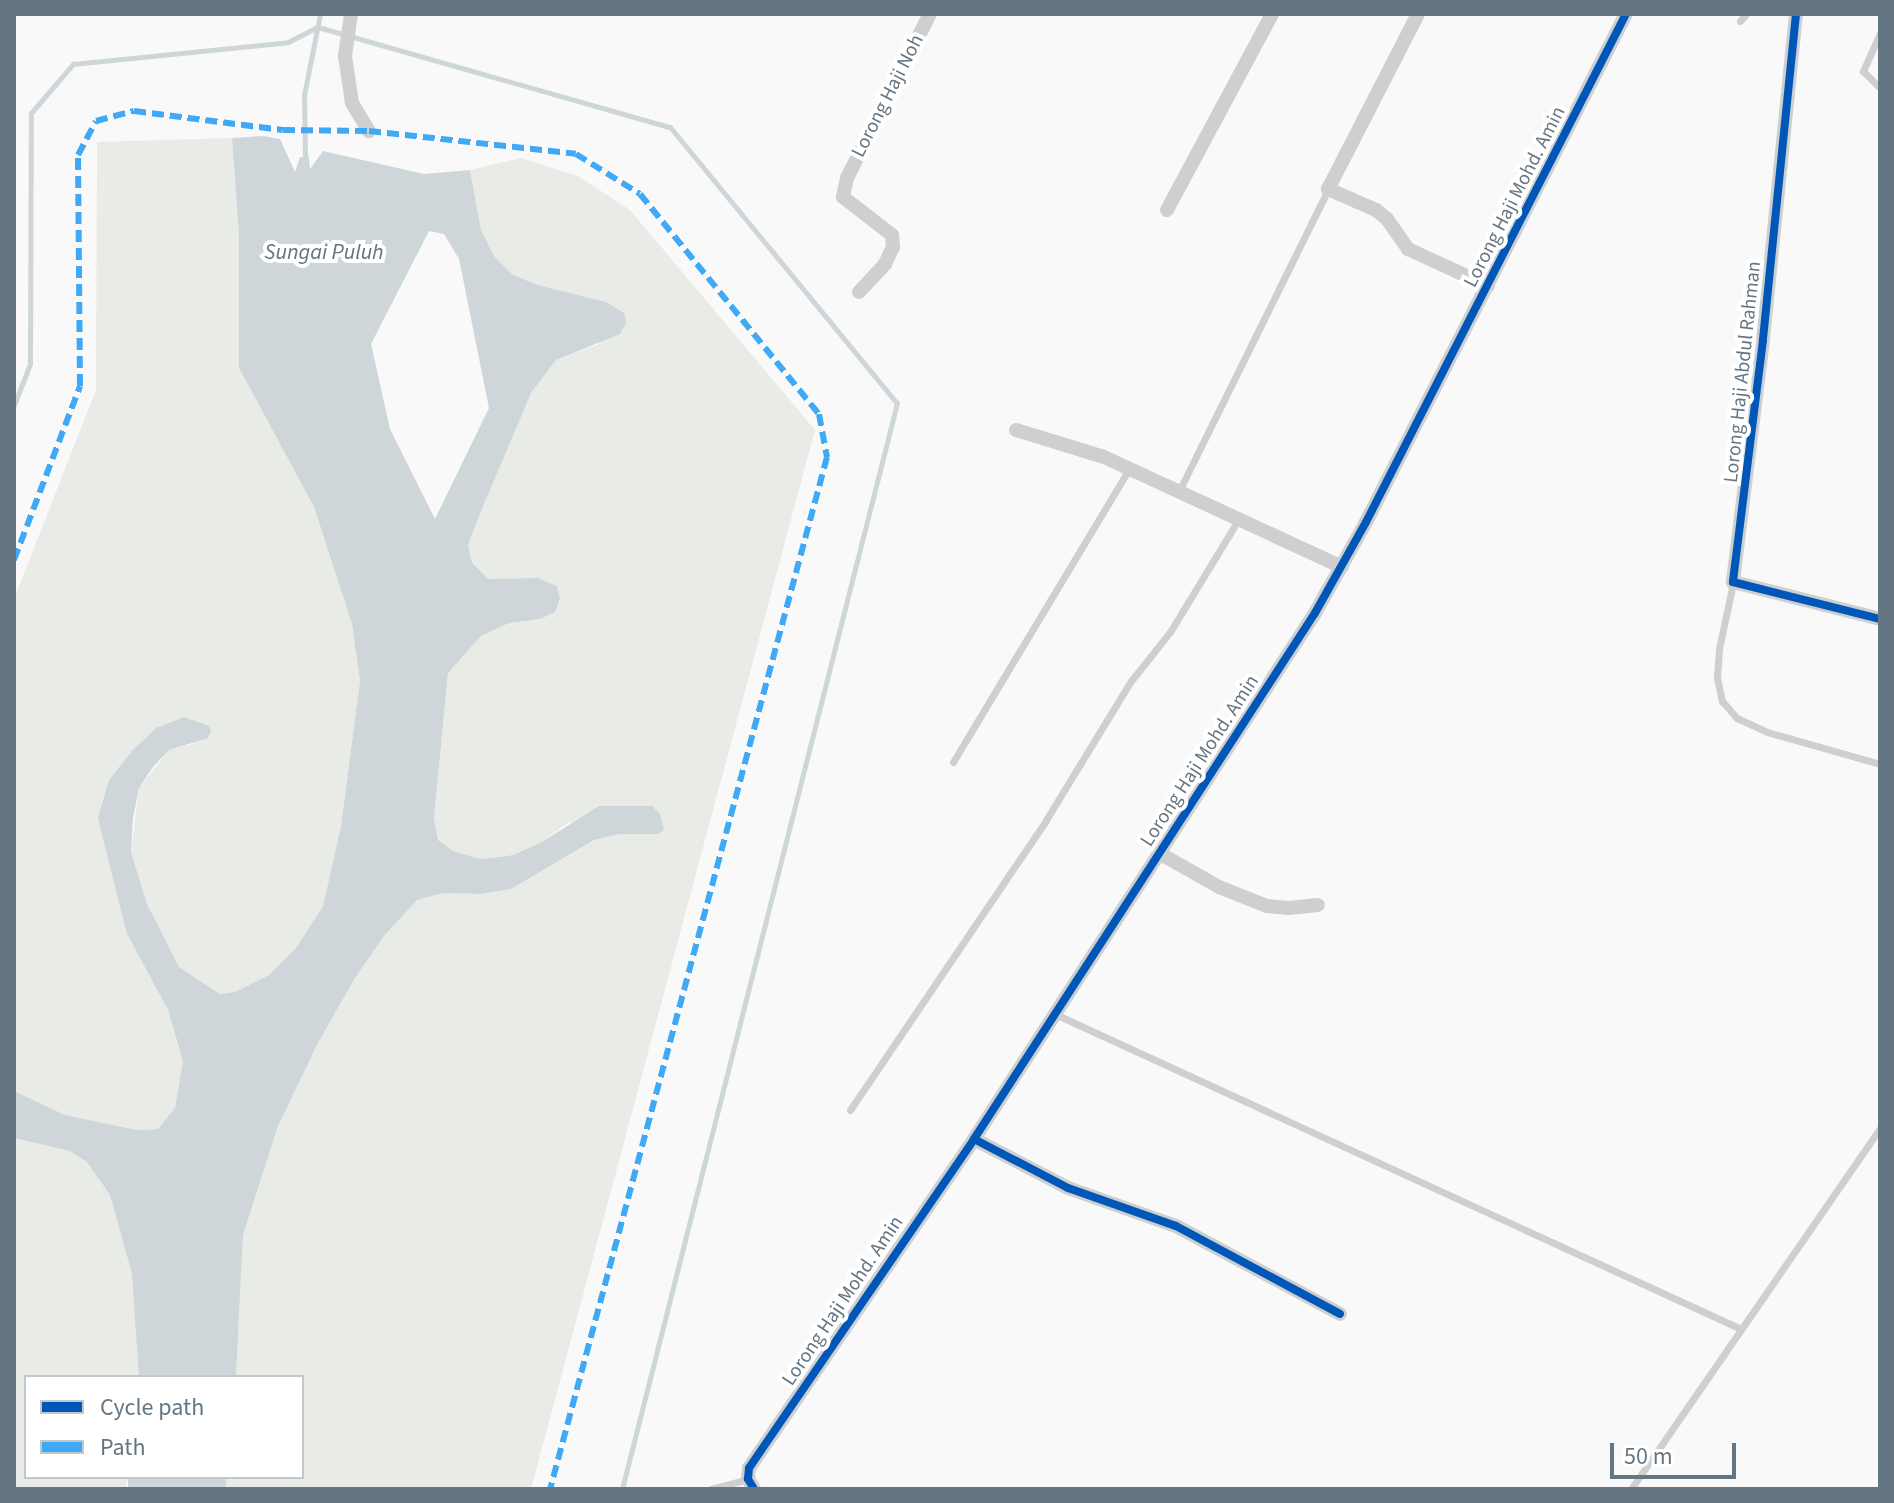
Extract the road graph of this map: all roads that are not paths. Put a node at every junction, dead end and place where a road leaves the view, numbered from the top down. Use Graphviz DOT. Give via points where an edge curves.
graph roads {
  1 [pos="351,14"];
  2 [pos="930,14"];
  3 [pos="1272,14"];
  4 [pos="1418,14"];
  5 [pos="1626,14"];
  6 [pos="1796,14"];
  7 [pos="1880,33"];
  8 [pos="1880,88"];
  9 [pos="369,131"];
  10 [pos="1328,189"];
  11 [pos="1167,210"];
  12 [pos="1488,286"];
  13 [pos="859,292"];
  14 [pos="1016,430"];
  15 [pos="1130,468"];
  16 [pos="1179,491"];
  17 [pos="1238,520"];
  18 [pos="1342,567"];
  19 [pos="1733,582"];
  20 [pos="1880,619"];
  21 [pos="953,762"];
  22 [pos="1880,764"];
  23 [pos="1159,853"];
  24 [pos="1318,905"];
  25 [pos="1053,1014"];
  26 [pos="850,1110"];
  27 [pos="1880,1128"];
  28 [pos="974,1139"];
  29 [pos="1340,1314"];
  30 [pos="1741,1329"];
  31 [pos="751,1484"];
  32 [pos="711,1489"];
  33 [pos="1631,1489"];
  1 -- 9 [label="street" via="345,56 352,103"];
  2 -- 13 [label="street, Lorong Haji Noh" via="847,178 843,197 892,235 885,264"];
  3 -- 11 [label="street"];
  4 -- 10 [label="street"];
  5 -- 12 [label="street, Lorong Haji Mohd. Amin"];
  6 -- 19 [label="street, Lorong Haji Abdul Rahman"];
  7 -- 8 [label="lane" via="1863,71"];
  10 -- 12 [label="street" via="1376,210 1408,249"];
  10 -- 16 [label="lane"];
  12 -- 18 [label="street, Lorong Haji Mohd. Amin"];
  14 -- 15 [label="street"];
  15 -- 16 [label="street"];
  15 -- 21 [label="lane"];
  16 -- 17 [label="street"];
  17 -- 18 [label="street"];
  17 -- 26 [label="lane" via="1170,632 1131,681 1046,820"];
  18 -- 23 [label="street, Lorong Haji Mohd. Amin"];
  19 -- 20 [label="street"];
  19 -- 22 [label="lane" via="1719,649 1722,701 1737,718 1767,732"];
  23 -- 24 [label="street" via="1219,887 1267,906"];
  23 -- 25 [label="street, Lorong Haji Mohd. Amin"];
  25 -- 28 [label="street, Lorong Haji Mohd. Amin"];
  25 -- 30 [label="lane"];
  27 -- 30 [label="lane"];
  28 -- 29 [label="street" via="1068,1188 1176,1226"];
  28 -- 31 [label="street, Lorong Haji Mohd. Amin" via="749,1468"];
  30 -- 33 [label="lane"];
  31 -- 32 [label="lane"];
}
